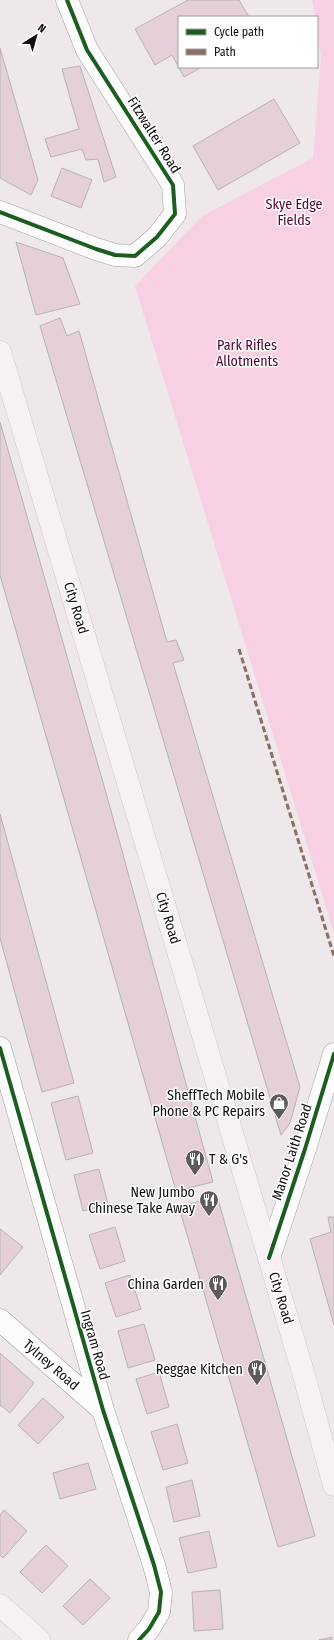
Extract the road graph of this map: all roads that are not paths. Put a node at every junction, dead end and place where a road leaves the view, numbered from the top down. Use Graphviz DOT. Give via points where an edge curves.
graph roads {
  1 [pos="67,0"];
  2 [pos="0,212"];
  3 [pos="0,352"];
  4 [pos="0,1048"];
  5 [pos="334,1054"];
  6 [pos="7,1093"];
  7 [pos="269,1258"];
  8 [pos="0,1320"];
  9 [pos="103,1410"];
  10 [pos="334,1485"];
  11 [pos="0,1605"];
  12 [pos="39,1640"];
  13 [pos="139,1640"];
  1 -- 2 [label="street, Fitzwalter Road" via="87,50 173,185 175,214 156,237 135,256 115,255 96,249"];
  3 -- 7 [label="main road, City Road"];
  4 -- 6 [label="street, Ingram Road"];
  5 -- 7 [label="street, Manor Laith Road"];
  6 -- 9 [label="street, Ingram Road"];
  7 -- 10 [label="main road, City Road"];
  8 -- 9 [label="street, Tylney Road"];
  9 -- 13 [label="street, Ingram Road" via="161,1592 159,1612"];
  11 -- 12 [label="main road"];
}
